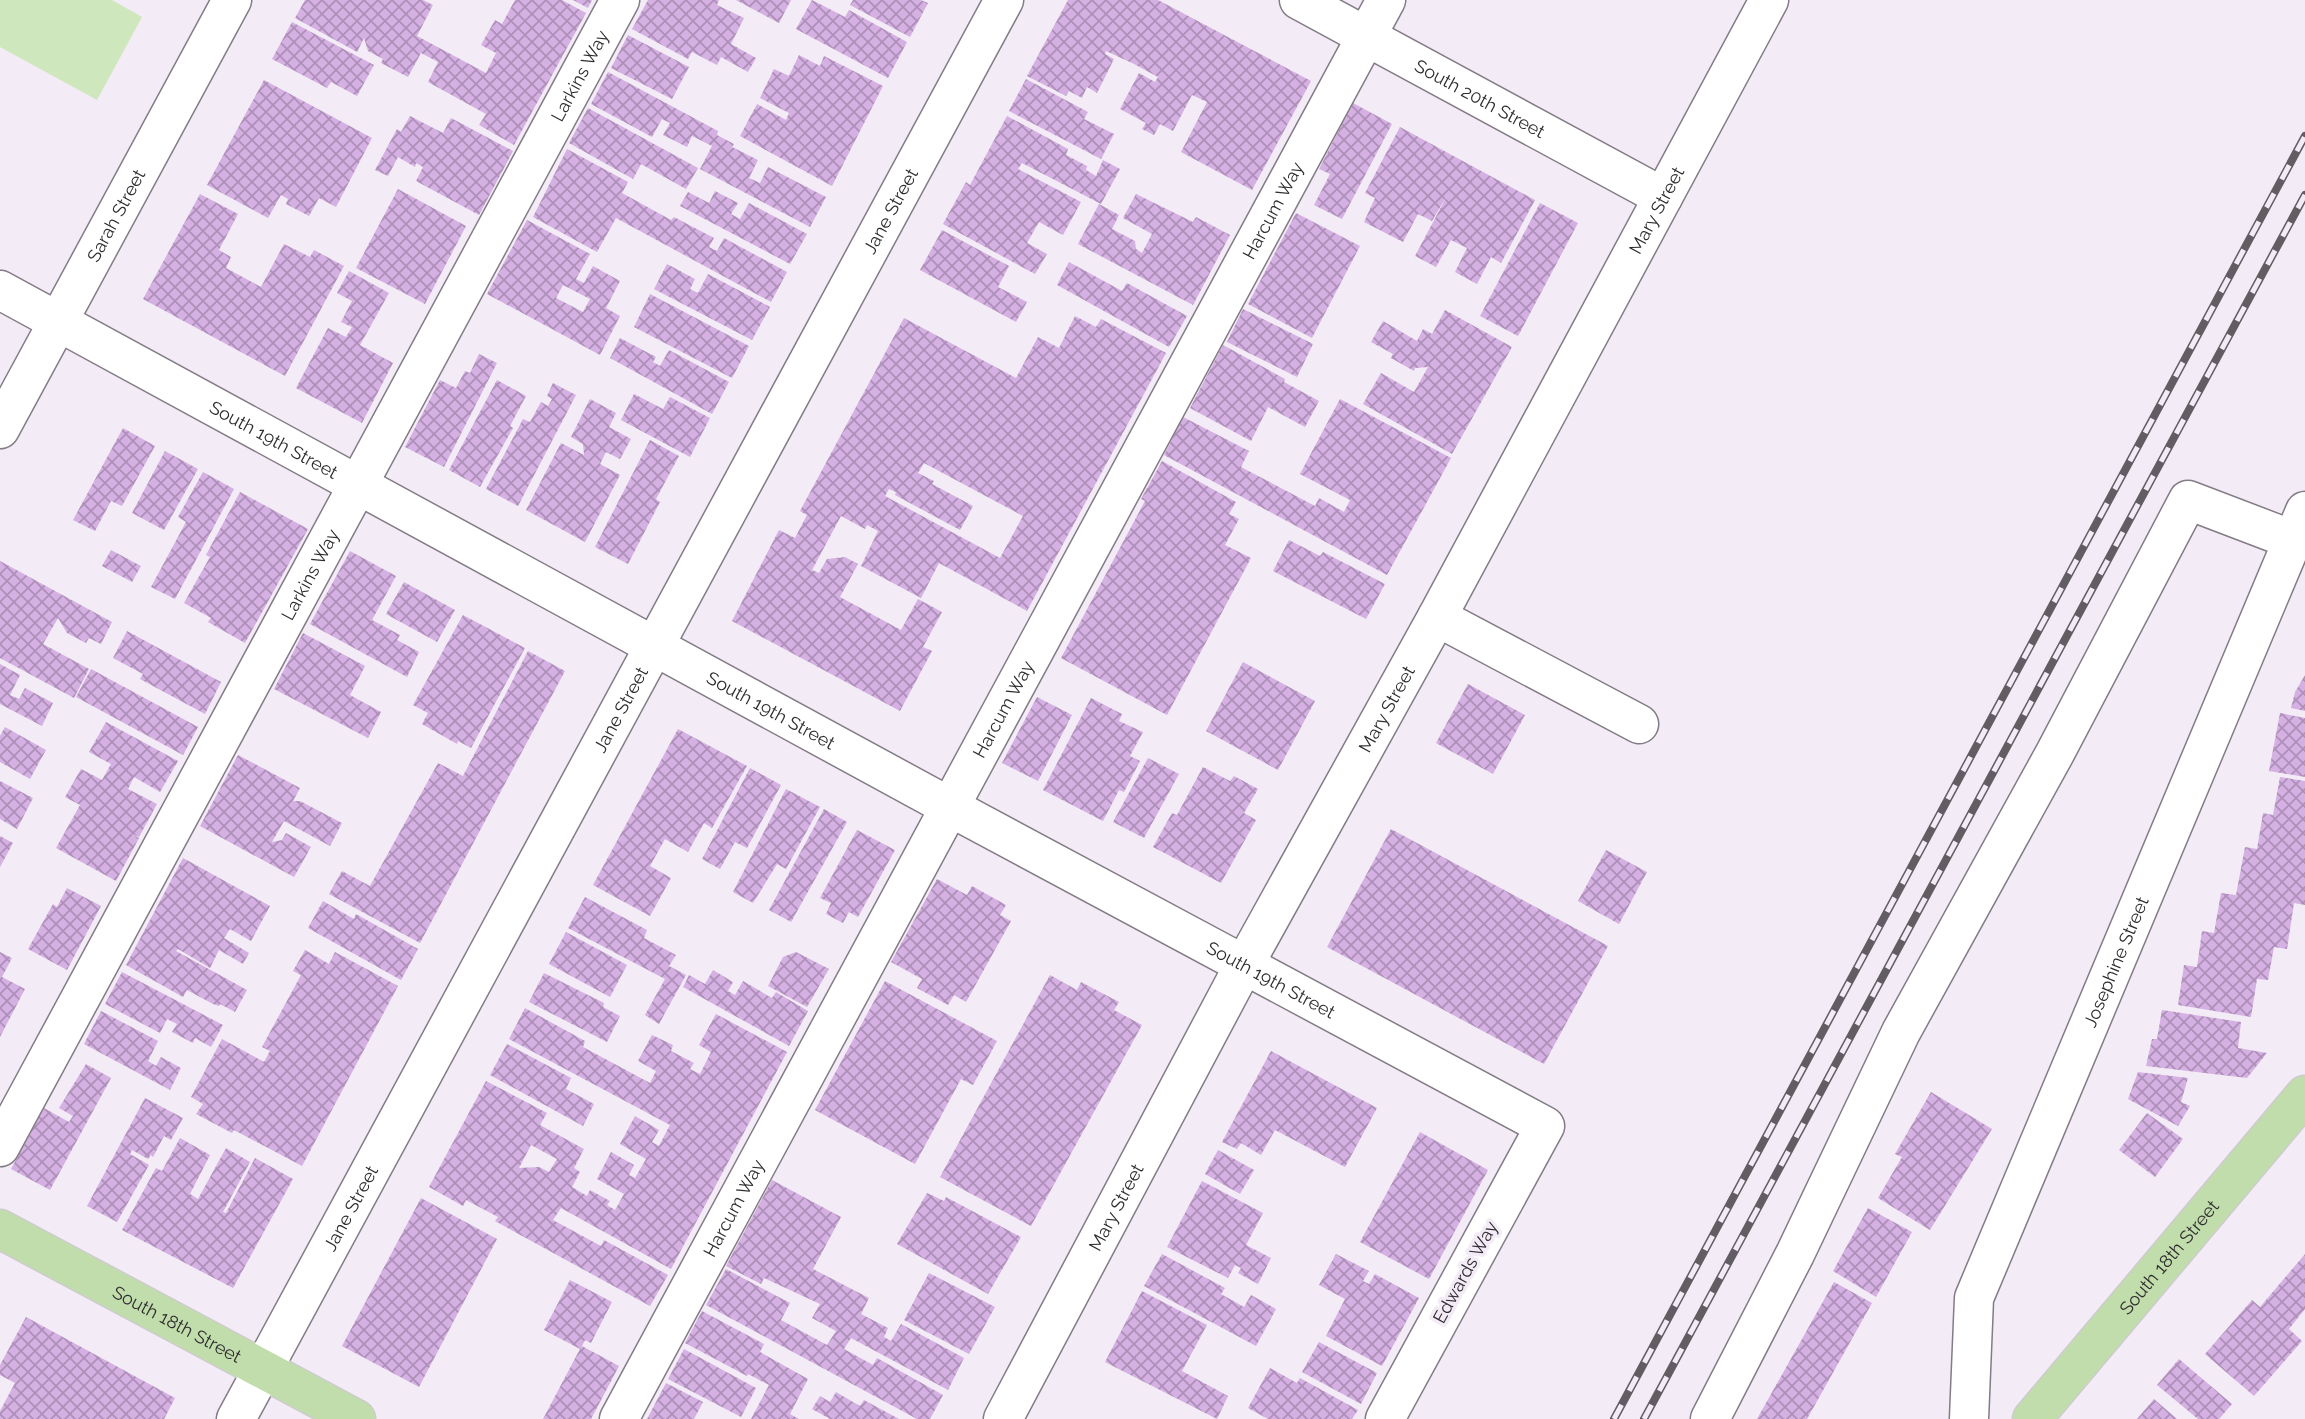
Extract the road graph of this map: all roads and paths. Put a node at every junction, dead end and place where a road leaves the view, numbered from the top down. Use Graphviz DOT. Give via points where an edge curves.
graph roads {
  1 [pos="232,0"];
  2 [pos="620,0"];
  3 [pos="1004,0"];
  4 [pos="1299,0"];
  5 [pos="1386,0"];
  6 [pos="1769,0"];
  7 [pos="1366,37"];
  8 [pos="1663,197"];
  9 [pos="0,290"];
  10 [pos="58,321"];
  11 [pos="0,429"];
  12 [pos="358,486"];
  13 [pos="2299,526"];
  14 [pos="1437,617"];
  15 [pos="655,646"];
  16 [pos="1639,723"];
  17 [pos="948,806"];
  18 [pos="1244,965"];
  19 [pos="2305,1095"];
  20 [pos="1545,1126"];
  21 [pos="0,1147"];
  22 [pos="0,1229"];
  23 [pos="262,1369"];
  24 [pos="236,1419"];
  25 [pos="356,1419"];
  26 [pos="619,1419"];
  27 [pos="1003,1419"];
  28 [pos="1385,1419"];
  29 [pos="1710,1419"];
  30 [pos="1969,1419"];
  31 [pos="2032,1419"];
  1 -- 10 [label="street, Sarah Street"];
  2 -- 12 [label="street, Larkins Way"];
  3 -- 15 [label="street, Jane Street"];
  4 -- 7 [label="street, South 20th Street"];
  5 -- 7 [label="street, Harcum Way"];
  6 -- 8 [label="street, Mary Street"];
  7 -- 8 [label="street, South 20th Street"];
  7 -- 17 [label="street, Harcum Way"];
  8 -- 14 [label="street, Mary Street"];
  9 -- 10 [label="street, South 19th Street"];
  10 -- 11 [label="street, Sarah Street"];
  10 -- 12 [label="street, South 19th Street"];
  12 -- 15 [label="street, South 19th Street"];
  12 -- 21 [label="street, Larkins Way"];
  13 -- 29 [label="street" via="2188,500 1901,1032"];
  13 -- 30 [label="street, Josephine Street" via="1974,1298"];
  14 -- 16 [label="street"];
  14 -- 18 [label="street, Mary Street"];
  15 -- 17 [label="street, South 19th Street"];
  15 -- 23 [label="street, Jane Street"];
  17 -- 18 [label="street, South 19th Street"];
  17 -- 26 [label="street, Harcum Way"];
  18 -- 20 [label="street, South 19th Street"];
  18 -- 27 [label="street, Mary Street"];
  19 -- 31 [label="main road, South 18th Street"];
  20 -- 28 [label="street, Edwards Way"];
  22 -- 23 [label="main road, South 18th Street"];
  23 -- 24 [label="street, Jane Street"];
  23 -- 25 [label="main road, South 18th Street"];
}
